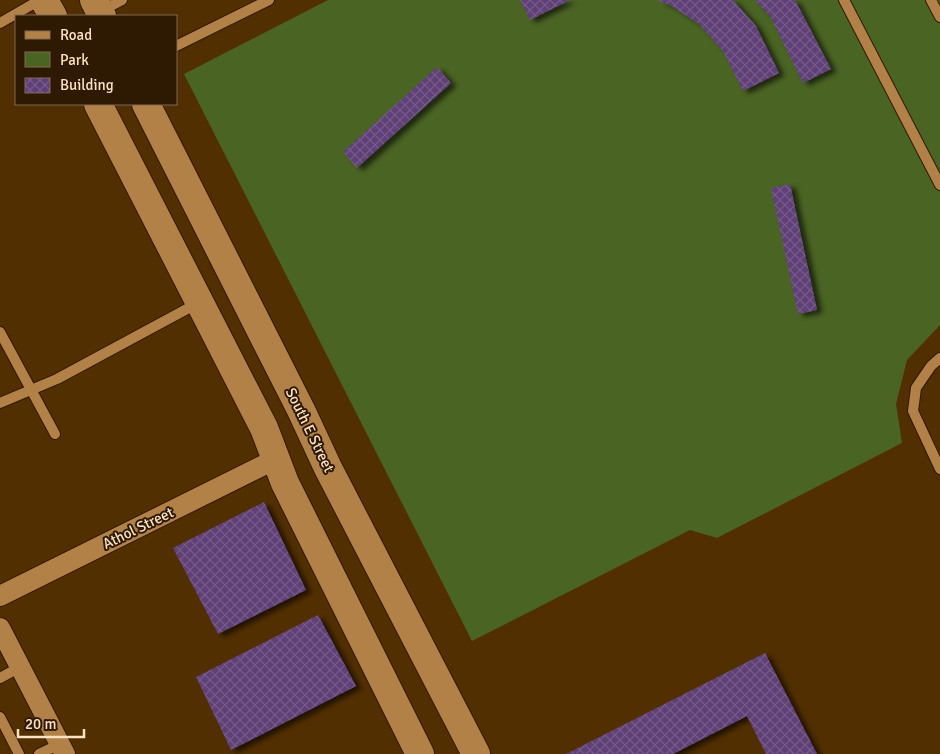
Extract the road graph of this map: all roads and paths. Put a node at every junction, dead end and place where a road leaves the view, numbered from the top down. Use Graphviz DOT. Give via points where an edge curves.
graph roads {
  1 [pos="40,0"];
  2 [pos="44,0"];
  3 [pos="269,0"];
  4 [pos="844,0"];
  5 [pos="934,1"];
  6 [pos="52,15"];
  7 [pos="940,17"];
  8 [pos="0,23"];
  9 [pos="178,45"];
  10 [pos="99,105"];
  11 [pos="147,105"];
  12 [pos="940,185"];
  13 [pos="199,302"];
  14 [pos="0,332"];
  15 [pos="940,358"];
  16 [pos="31,390"];
  17 [pos="0,404"];
  18 [pos="55,434"];
  19 [pos="276,459"];
  20 [pos="940,469"];
  21 [pos="0,596"];
  22 [pos="0,628"];
  23 [pos="20,667"];
  24 [pos="0,678"];
  25 [pos="0,717"];
  26 [pos="62,749"];
  27 [pos="19,754"];
  28 [pos="39,754"];
  29 [pos="420,754"];
  30 [pos="476,754"];
  1 -- 8 [label="lane"];
  2 -- 6 [label="main road"];
  3 -- 9 [label="lane"];
  4 -- 12 [label="lane"];
  5 -- 7 [label="lane"];
  10 -- 13 [label="main road"];
  11 -- 30 [label="main road, South E Street"];
  13 -- 16 [label="lane"];
  13 -- 19 [label="main road" via="264,428"];
  14 -- 16 [label="lane"];
  15 -- 20 [label="lane" via="916,388 914,411"];
  16 -- 17 [label="lane"];
  16 -- 18 [label="lane"];
  19 -- 21 [label="street, Athol Street"];
  19 -- 29 [label="main road"];
  22 -- 23 [label="street"];
  23 -- 24 [label="lane"];
  23 -- 26 [label="street"];
  25 -- 27 [label="lane"];
  26 -- 28 [label="lane"];
}
